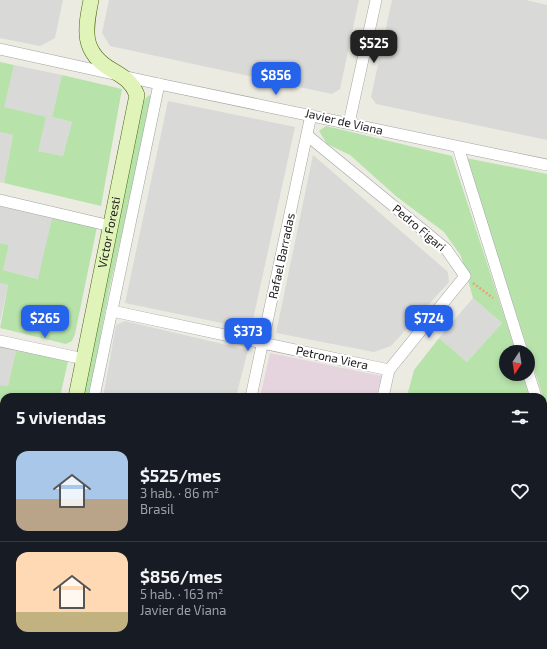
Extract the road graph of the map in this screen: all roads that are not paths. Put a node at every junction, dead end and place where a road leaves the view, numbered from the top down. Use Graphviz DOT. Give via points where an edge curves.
graph roads {
  1 [pos="91,0"];
  2 [pos="376,0"];
  3 [pos="0,49"];
  4 [pos="119,74"];
  5 [pos="159,84"];
  6 [pos="311,114"];
  7 [pos="348,123"];
  8 [pos="308,136"];
  9 [pos="458,147"];
  10 [pos="547,165"];
  11 [pos="0,200"];
  12 [pos="111,226"];
  13 [pos="112,311"];
  14 [pos="0,341"];
  15 [pos="263,344"];
  16 [pos="520,345"];
  17 [pos="84,359"];
  18 [pos="389,370"];
  19 [pos="531,381"];
  20 [pos="77,393"];
  21 [pos="95,393"];
  22 [pos="252,393"];
  23 [pos="384,393"];
  24 [pos="535,393"];
  1 -- 4 [label="street" via="86,28 89,49 105,66"];
  2 -- 7 [label="street"];
  3 -- 4 [label="street, Javier de Viana"];
  4 -- 5 [label="street, Javier de Viana"];
  4 -- 12 [label="street, Víctor Foresti" via="129,81 138,95"];
  5 -- 6 [label="street, Javier de Viana"];
  5 -- 13 [label="street, Víctor Foresti"];
  6 -- 7 [label="street, Javier de Viana"];
  6 -- 8 [label="street, Rafael Barradas"];
  7 -- 9 [label="street, Javier de Viana"];
  8 -- 15 [label="street, Rafael Barradas"];
  8 -- 18 [label="street, Pedro Figari" via="446,249 465,276"];
  9 -- 10 [label="street, Javier de Viana"];
  9 -- 16 [label="street"];
  11 -- 12 [label="street"];
  12 -- 17 [label="street, Víctor Foresti"];
  13 -- 15 [label="street, Petrona Viera"];
  13 -- 21 [label="street, Víctor Foresti"];
  14 -- 17 [label="street"];
  15 -- 18 [label="street, Petrona Viera"];
  15 -- 22 [label="street, Rafael Barradas"];
  17 -- 20 [label="street, Víctor Foresti"];
  18 -- 23 [label="street"];
  19 -- 24 [label="street"];
}
